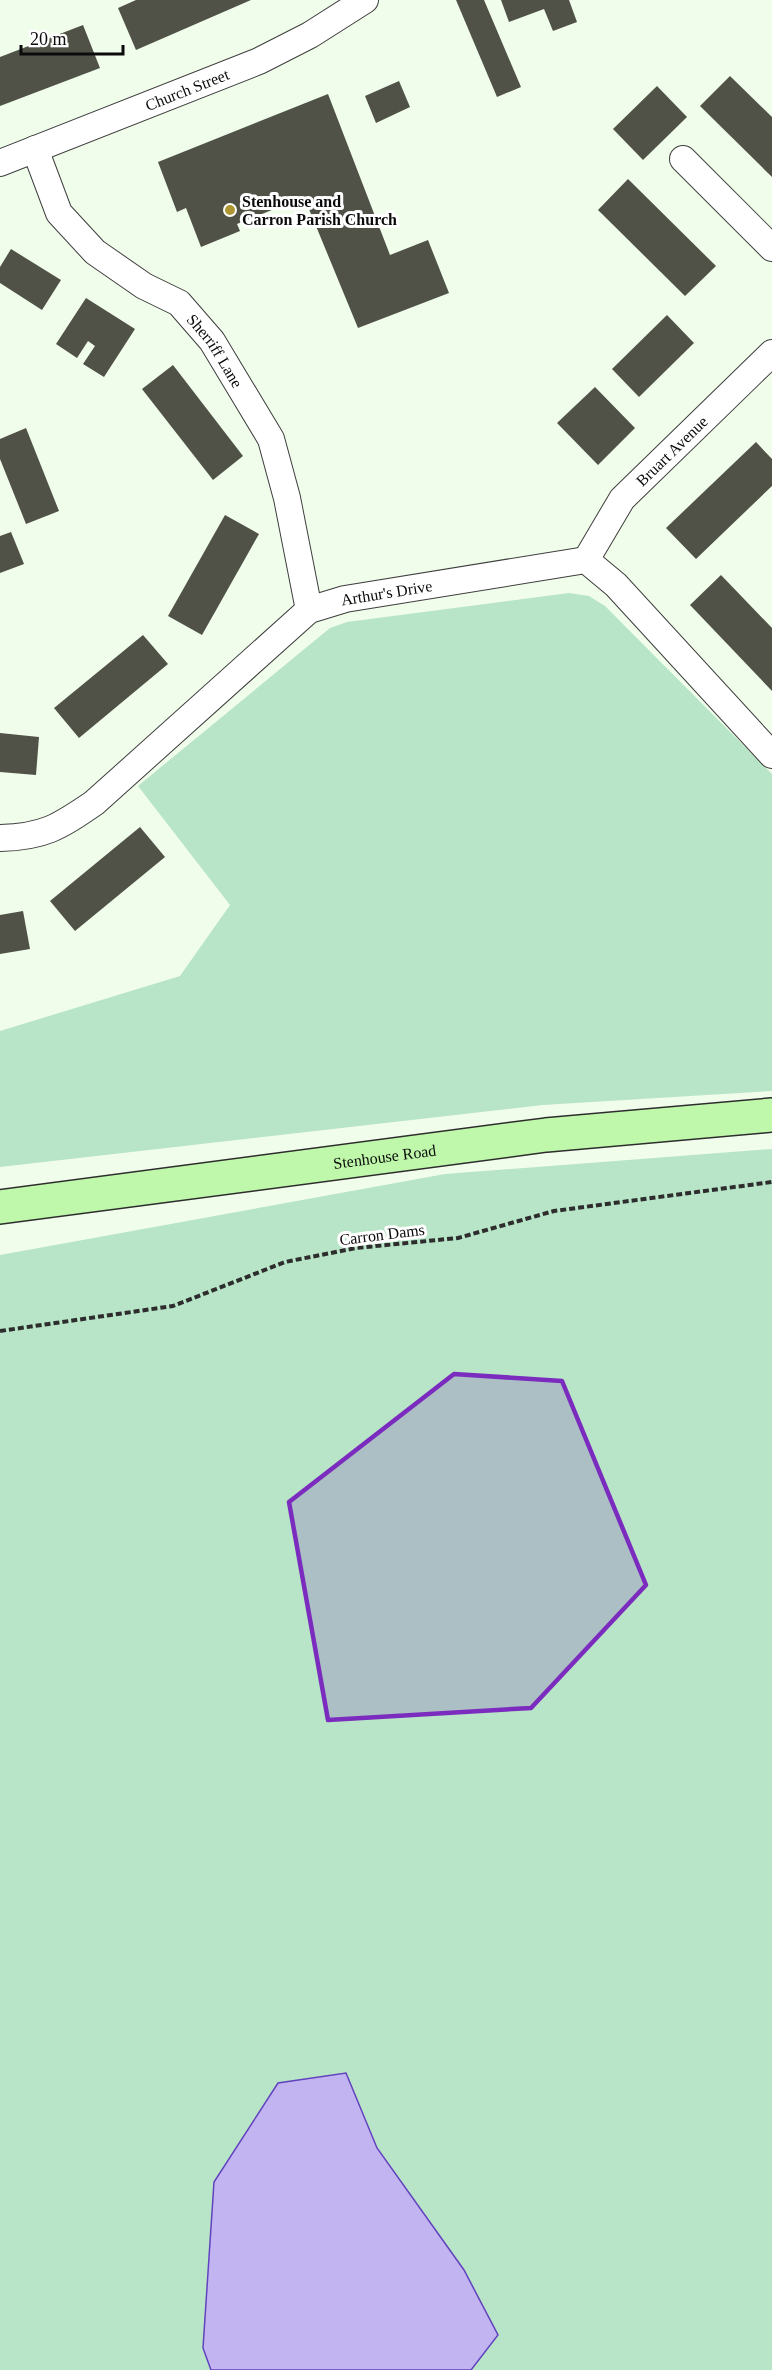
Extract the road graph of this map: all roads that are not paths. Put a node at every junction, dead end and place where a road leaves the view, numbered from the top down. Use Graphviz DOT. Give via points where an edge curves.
graph roads {
  1 [pos="365,0"];
  2 [pos="35,149"];
  3 [pos="683,159"];
  4 [pos="0,163"];
  5 [pos="772,248"];
  6 [pos="772,353"];
  7 [pos="586,560"];
  8 [pos="309,610"];
  9 [pos="772,755"];
  10 [pos="0,838"];
  11 [pos="772,1115"];
  12 [pos="0,1207"];
  1 -- 2 [label="street, Church Street" via="259,61"];
  2 -- 4 [label="street, Church Street"];
  2 -- 8 [label="street, Sherriff Lane" via="59,213 95,252 144,286 179,303 212,341 271,439"];
  3 -- 5 [label="street"];
  6 -- 7 [label="street, Bruart Avenue" via="622,499"];
  7 -- 8 [label="street, Arthur's Drive" via="345,600"];
  7 -- 9 [label="street" via="616,585"];
  8 -- 10 [label="street, Arthur's Drive" via="94,803 62,825 26,837"];
  11 -- 12 [label="street, Stenhouse Road" via="546,1135"];
}
